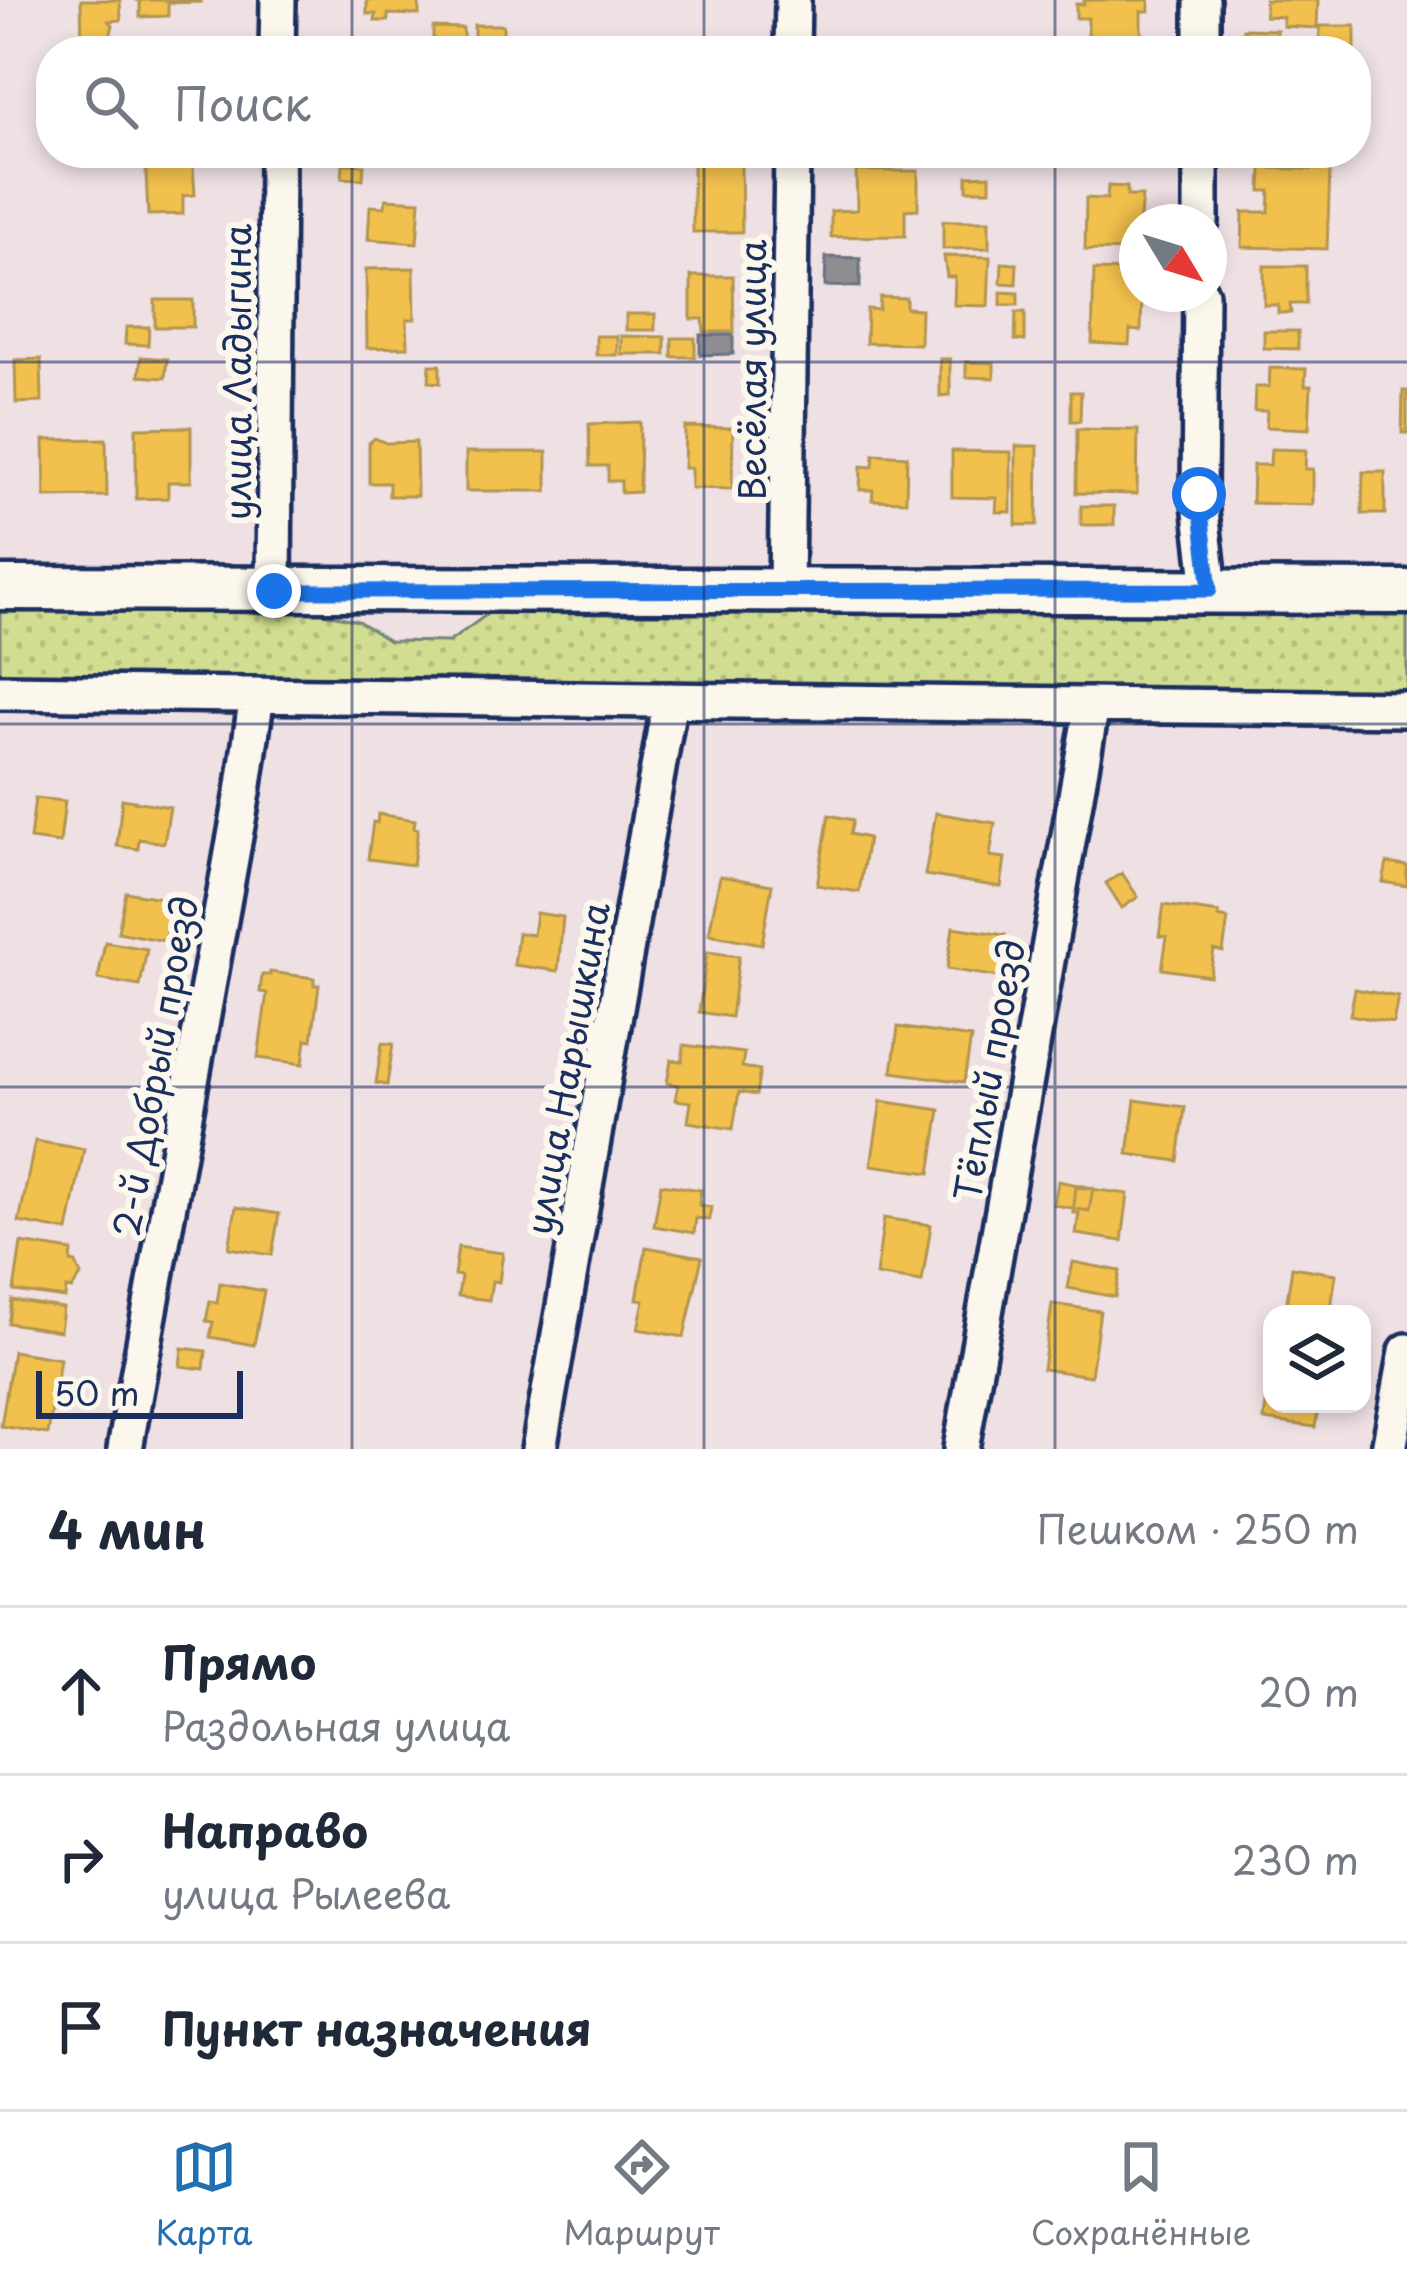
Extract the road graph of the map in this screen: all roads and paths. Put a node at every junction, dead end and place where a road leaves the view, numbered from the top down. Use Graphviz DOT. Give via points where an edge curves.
graph roads {
  1 [pos="278,0"];
  2 [pos="793,0"];
  3 [pos="1202,0"];
  4 [pos="278,36"];
  5 [pos="792,36"];
  6 [pos="1202,36"];
  7 [pos="277,168"];
  8 [pos="792,168"];
  9 [pos="1202,168"];
  10 [pos="1201,204"];
  11 [pos="1201,312"];
  12 [pos="0,588"];
  13 [pos="786,588"];
  14 [pos="1210,590"];
  15 [pos="274,591"];
  16 [pos="1407,592"];
  17 [pos="0,692"];
  18 [pos="257,695"];
  19 [pos="670,700"];
  20 [pos="1092,705"];
  21 [pos="1407,709"];
  22 [pos="1407,1351"];
  23 [pos="124,1449"];
  24 [pos="539,1449"];
  25 [pos="961,1449"];
  26 [pos="1390,1449"];
  1 -- 4 [label="street"];
  2 -- 5 [label="street"];
  3 -- 6 [label="street"];
  7 -- 15 [label="street, улица Ладыгина"];
  8 -- 13 [label="street, Весёлая улица"];
  9 -- 10 [label="street"];
  11 -- 14 [label="street" via="1199,494"];
  12 -- 15 [label="street"];
  13 -- 14 [label="street"];
  13 -- 15 [label="street"];
  14 -- 16 [label="street"];
  17 -- 18 [label="street"];
  18 -- 19 [label="street"];
  18 -- 23 [label="street, 2-й Добрый проезд"];
  19 -- 20 [label="street"];
  19 -- 24 [label="street, улица Нарышкина"];
  20 -- 21 [label="street"];
  20 -- 25 [label="street, Тёплый проезд"];
  22 -- 26 [label="street"];
}
